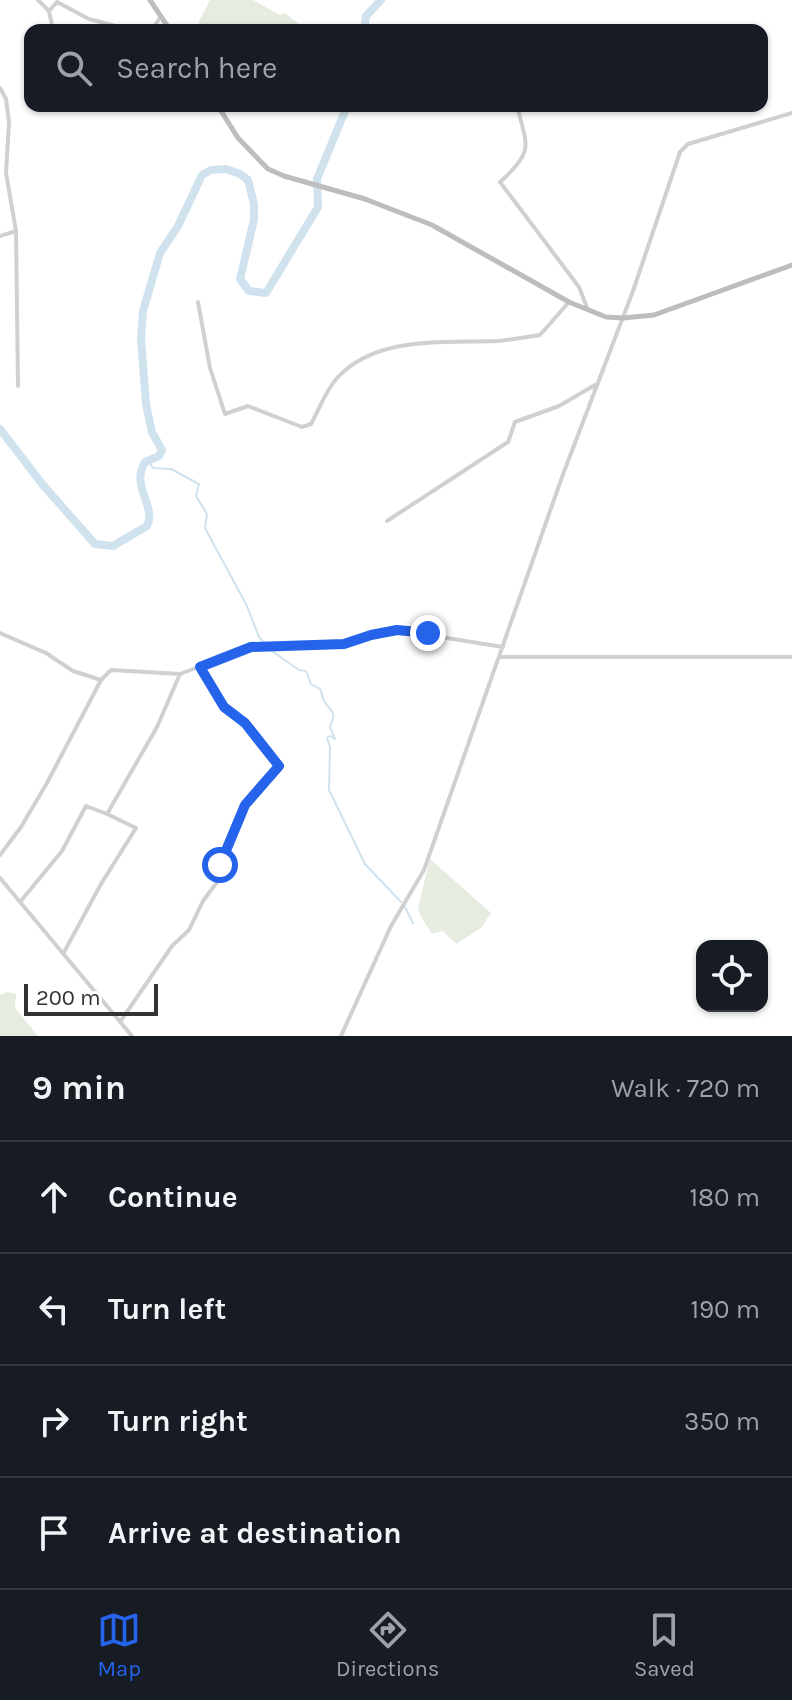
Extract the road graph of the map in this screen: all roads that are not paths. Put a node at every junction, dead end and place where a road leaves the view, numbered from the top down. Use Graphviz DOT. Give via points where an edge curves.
graph roads {
  1 [pos="38,0"];
  2 [pos="150,0"];
  3 [pos="49,11"];
  4 [pos="161,16"];
  5 [pos="52,24"];
  6 [pos="108,24"];
  7 [pos="156,24"];
  8 [pos="166,24"];
  9 [pos="0,88"];
  10 [pos="222,112"];
  11 [pos="519,112"];
  12 [pos="792,113"];
  13 [pos="16,231"];
  14 [pos="0,236"];
  15 [pos="792,265"];
  16 [pos="198,302"];
  17 [pos="569,302"];
  18 [pos="589,312"];
  19 [pos="623,318"];
  20 [pos="597,384"];
  21 [pos="18,386"];
  22 [pos="387,521"];
  23 [pos="0,633"];
  24 [pos="503,647"];
  25 [pos="499,657"];
  26 [pos="792,657"];
  27 [pos="200,667"];
  28 [pos="180,674"];
  29 [pos="101,680"];
  30 [pos="107,814"];
  31 [pos="0,855"];
  32 [pos="0,878"];
  33 [pos="20,902"];
  34 [pos="63,954"];
  35 [pos="120,1022"];
  36 [pos="132,1036"];
  37 [pos="341,1036"];
  1 -- 3 [label="street"];
  2 -- 4 [label="main road"];
  3 -- 5 [label="street"];
  3 -- 6 [label="street" via="57,2"];
  4 -- 7 [label="street"];
  4 -- 8 [label="main road"];
  9 -- 13 [label="street" via="9,122 6,173"];
  10 -- 17 [label="main road" via="268,169 432,225"];
  11 -- 18 [label="street" via="527,143 521,161 500,182 579,287"];
  12 -- 19 [label="street" via="682,148"];
  13 -- 14 [label="street"];
  13 -- 21 [label="street"];
  15 -- 19 [label="main road" via="672,310"];
  16 -- 17 [label="street" via="225,414 248,406 302,427 311,424 336,379 375,353 399,345 540,335"];
  17 -- 18 [label="main road"];
  18 -- 19 [label="main road"];
  19 -- 20 [label="street"];
  20 -- 22 [label="street" via="515,422 508,442"];
  20 -- 24 [label="street"];
  23 -- 29 [label="street"];
  24 -- 25 [label="street"];
  24 -- 27 [label="street" via="397,630 344,644 258,646"];
  25 -- 26 [label="street"];
  25 -- 37 [label="street" via="424,870 391,926"];
  27 -- 28 [label="street"];
  27 -- 35 [label="street" via="224,707 245,723 279,768 245,805 222,857 223,874 189,930"];
  28 -- 29 [label="street" via="120,669"];
  28 -- 30 [label="street" via="157,727"];
  29 -- 31 [label="street" via="47,783"];
  30 -- 33 [label="street" via="86,806 62,851"];
  30 -- 34 [label="street" via="136,828"];
  32 -- 33 [label="street"];
  33 -- 34 [label="street"];
  34 -- 35 [label="street"];
  35 -- 36 [label="street"];
}
